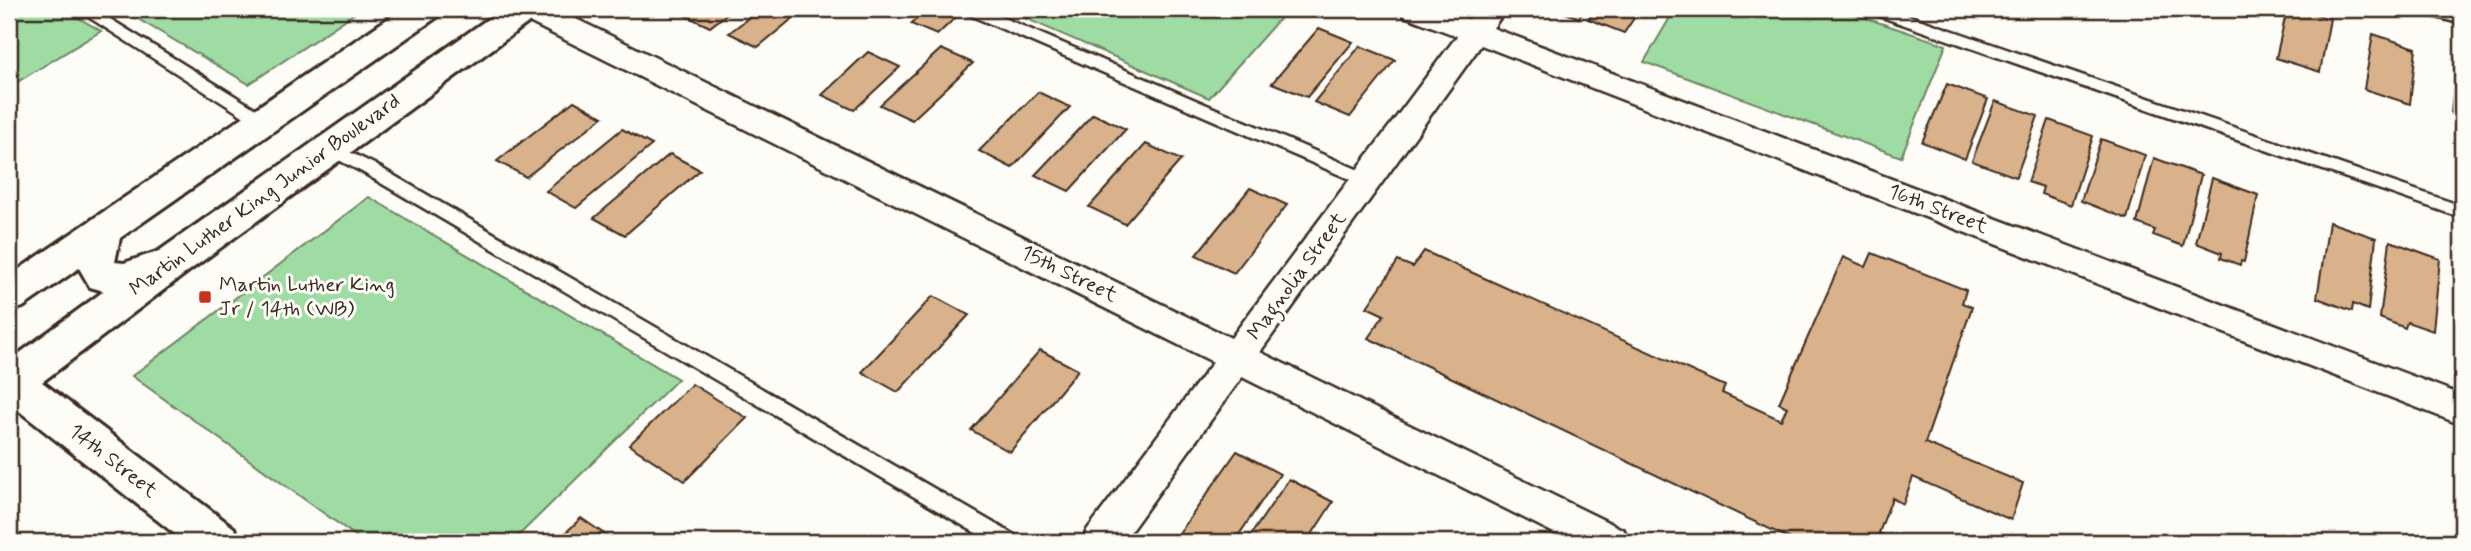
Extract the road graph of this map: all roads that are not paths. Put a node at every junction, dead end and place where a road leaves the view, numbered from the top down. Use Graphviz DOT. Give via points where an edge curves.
graph roads {
  1 [pos="83,9"];
  2 [pos="425,9"];
  3 [pos="525,9"];
  4 [pos="970,9"];
  5 [pos="1414,9"];
  6 [pos="1875,9"];
  7 [pos="2443,9"];
  8 [pos="2462,15"];
  9 [pos="1484,20"];
  10 [pos="263,121"];
  11 [pos="329,149"];
  12 [pos="1367,180"];
  13 [pos="2462,212"];
  14 [pos="104,230"];
  15 [pos="172,262"];
  16 [pos="9,296"];
  17 [pos="1237,357"];
  18 [pos="10,382"];
  19 [pos="2462,410"];
  20 [pos="218,542"];
  21 [pos="1009,542"];
  22 [pos="1101,542"];
  23 [pos="1610,542"];
  1 -- 10 [label="lane"];
  2 -- 10 [label="main road"];
  3 -- 11 [label="main road, Martin Luther King Junior Boulevard"];
  3 -- 17 [label="street, 15th Street"];
  4 -- 12 [label="lane"];
  5 -- 9 [label="street, 16th Street"];
  6 -- 13 [label="lane"];
  7 -- 8 [label="street"];
  9 -- 12 [label="street, Magnolia Street"];
  9 -- 19 [label="street, 16th Street"];
  10 -- 14 [label="main road"];
  11 -- 15 [label="main road, Martin Luther King Junior Boulevard"];
  11 -- 21 [label="lane" via="369,168"];
  12 -- 17 [label="street, Magnolia Street"];
  14 -- 15 [label="main road" via="95,262 104,276 125,278"];
  14 -- 16 [label="main road"];
  15 -- 18 [label="main road, Martin Luther King Junior Boulevard"];
  17 -- 22 [label="street, Magnolia Street"];
  17 -- 23 [label="street, 15th Street"];
  18 -- 20 [label="main road, 14th Street"];
}
